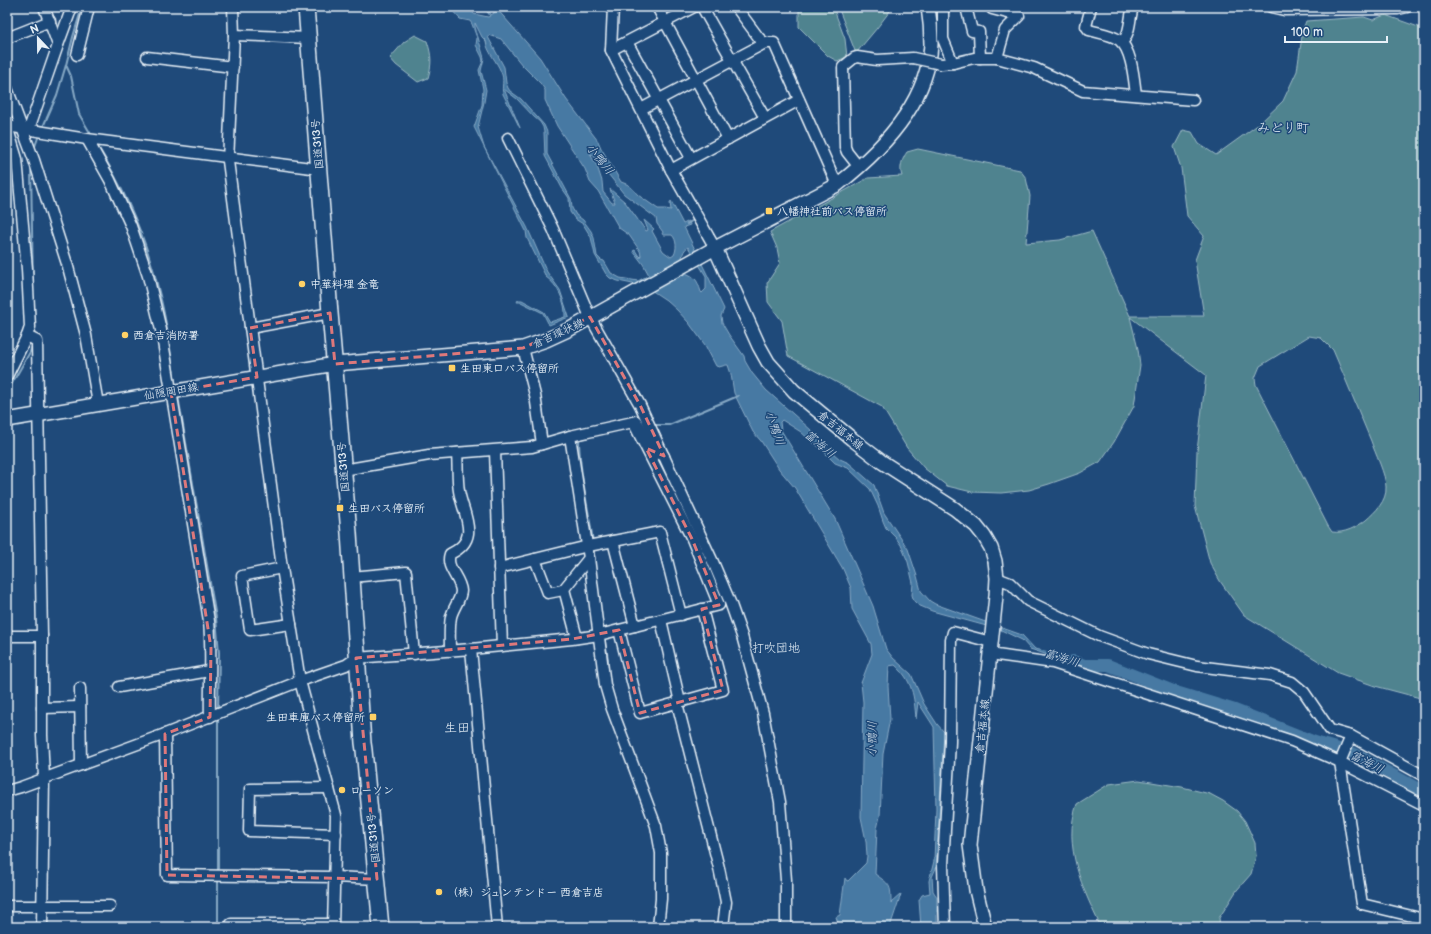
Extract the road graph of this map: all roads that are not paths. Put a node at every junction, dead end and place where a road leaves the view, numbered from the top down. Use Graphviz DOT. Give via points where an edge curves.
graph roads {
  1 [pos="44,7"];
  2 [pos="72,7"];
  3 [pos="89,7"];
  4 [pos="233,7"];
  5 [pos="306,7"];
  6 [pos="613,7"];
  7 [pos="657,7"];
  8 [pos="694,7"];
  9 [pos="702,7"];
  10 [pos="736,7"];
  11 [pos="928,7"];
  12 [pos="943,7"];
  13 [pos="967,7"];
  14 [pos="1091,7"];
  15 [pos="1133,7"];
  16 [pos="1271,7"];
  17 [pos="1407,7"];
  18 [pos="1284,8"];
  19 [pos="992,9"];
  20 [pos="50,21"];
  21 [pos="665,22"];
  22 [pos="234,35"];
  23 [pos="7,38"];
  24 [pos="309,38"];
  25 [pos="627,42"];
  26 [pos="765,42"];
  27 [pos="1122,43"];
  28 [pos="58,45"];
  29 [pos="611,50"];
  30 [pos="77,55"];
  31 [pos="147,57"];
  32 [pos="980,58"];
  33 [pos="997,58"];
  34 [pos="732,61"];
  35 [pos="953,63"];
  36 [pos="233,67"];
  37 [pos="696,80"];
  38 [pos="7,88"];
  39 [pos="1136,95"];
  40 [pos="659,100"];
  41 [pos="800,100"];
  42 [pos="1193,100"];
  43 [pos="641,109"];
  44 [pos="764,118"];
  45 [pos="7,126"];
  46 [pos="34,130"];
  47 [pos="508,138"];
  48 [pos="728,138"];
  49 [pos="89,140"];
  50 [pos="229,157"];
  51 [pos="690,158"];
  52 [pos="858,166"];
  53 [pos="319,169"];
  54 [pos="671,170"];
  55 [pos="837,185"];
  56 [pos="715,248"];
  57 [pos="330,313"];
  58 [pos="594,315"];
  59 [pos="250,328"];
  60 [pos="27,336"];
  61 [pos="523,348"];
  62 [pos="11,360"];
  63 [pos="335,364"];
  64 [pos="7,376"];
  65 [pos="257,377"];
  66 [pos="175,391"];
  67 [pos="98,404"];
  68 [pos="38,414"];
  69 [pos="7,420"];
  70 [pos="633,422"];
  71 [pos="570,436"];
  72 [pos="542,444"];
  73 [pos="495,451"];
  74 [pos="457,453"];
  75 [pos="664,456"];
  76 [pos="343,470"];
  77 [pos="613,541"];
  78 [pos="588,546"];
  79 [pos="589,558"];
  80 [pos="535,559"];
  81 [pos="282,568"];
  82 [pos="499,568"];
  83 [pos="351,577"];
  84 [pos="997,578"];
  85 [pos="564,589"];
  86 [pos="702,609"];
  87 [pos="681,614"];
  88 [pos="661,620"];
  89 [pos="291,624"];
  90 [pos="635,626"];
  91 [pos="619,630"];
  92 [pos="599,635"];
  93 [pos="7,636"];
  94 [pos="42,636"];
  95 [pos="576,638"];
  96 [pos="991,645"];
  97 [pos="502,646"];
  98 [pos="471,649"];
  99 [pos="450,651"];
  100 [pos="414,654"];
  101 [pos="356,658"];
  102 [pos="209,671"];
  103 [pos="300,681"];
  104 [pos="119,687"];
  105 [pos="80,688"];
  106 [pos="678,703"];
  107 [pos="80,707"];
  108 [pos="42,708"];
  109 [pos="210,717"];
  110 [pos="165,734"];
  111 [pos="1350,738"];
  112 [pos="1341,761"];
  113 [pos="81,765"];
  114 [pos="1424,776"];
  115 [pos="44,778"];
  116 [pos="329,788"];
  117 [pos="7,790"];
  118 [pos="1424,805"];
  119 [pos="336,834"];
  120 [pos="334,877"];
  121 [pos="377,879"];
  122 [pos="7,906"];
  123 [pos="42,906"];
  124 [pos="110,906"];
  125 [pos="1424,919"];
  126 [pos="231,924"];
  127 [pos="333,926"];
  128 [pos="42,927"];
  129 [pos="381,927"];
  130 [pos="497,927"];
  131 [pos="658,927"];
  132 [pos="723,927"];
  133 [pos="786,927"];
  134 [pos="945,927"];
  135 [pos="985,927"];
  1 -- 20 [label="street"];
  2 -- 28 [label="street"];
  3 -- 30 [label="street"];
  4 -- 22 [label="street"];
  5 -- 24 [label="highway, 国道313号"];
  6 -- 29 [label="street"];
  7 -- 21 [label="street"];
  8 -- 21 [label="street"];
  9 -- 34 [label="street"];
  10 -- 26 [label="street" via="759,38"];
  11 -- 52 [label="main road" via="931,45 928,66 914,101 891,135"];
  12 -- 35 [label="street" via="943,39"];
  13 -- 32 [label="street" via="972,31 979,32"];
  14 -- 27 [label="street" via="1086,26 1089,30 1109,35"];
  15 -- 27 [label="street" via="1127,37"];
  16 -- 18 [label="street"];
  17 -- 18 [label="street"];
  19 -- 33 [label="street" via="1020,16 1005,30"];
  20 -- 23 [label="street"];
  20 -- 28 [label="street"];
  21 -- 25 [label="street"];
  21 -- 37 [label="street"];
  22 -- 24 [label="street"];
  22 -- 36 [label="street"];
  24 -- 53 [label="highway, 国道313号"];
  25 -- 29 [label="street"];
  25 -- 40 [label="street"];
  26 -- 34 [label="street"];
  26 -- 41 [label="street" via="774,43"];
  27 -- 39 [label="street" via="1130,60"];
  28 -- 46 [label="street"];
  29 -- 43 [label="street"];
  31 -- 36 [label="street"];
  32 -- 33 [label="street"];
  32 -- 35 [label="street"];
  33 -- 39 [label="street" via="1034,68 1083,91"];
  34 -- 37 [label="street"];
  34 -- 44 [label="street"];
  35 -- 52 [label="street, bridge" via="941,64 913,58 877,60 857,57 843,67 845,148"];
  36 -- 50 [label="street"];
  37 -- 40 [label="street"];
  37 -- 48 [label="street"];
  38 -- 46 [label="street"];
  39 -- 42 [label="street"];
  40 -- 43 [label="street"];
  40 -- 51 [label="street"];
  41 -- 44 [label="street"];
  41 -- 55 [label="street"];
  43 -- 54 [label="street"];
  44 -- 48 [label="street"];
  45 -- 46 [label="street"];
  45 -- 60 [label="street" via="17,159 28,291 30,327"];
  46 -- 49 [label="street"];
  46 -- 67 [label="street" via="29,147 68,267 86,335"];
  47 -- 58 [label="street"];
  48 -- 51 [label="street"];
  49 -- 50 [label="street"];
  49 -- 66 [label="street" via="131,226 148,276"];
  50 -- 53 [label="street"];
  50 -- 59 [label="street"];
  51 -- 54 [label="street"];
  52 -- 55 [label="main road"];
  53 -- 57 [label="highway, 国道313号"];
  54 -- 56 [label="street"];
  55 -- 56 [label="main road"];
  56 -- 58 [label="main road, 倉吉環状線"];
  56 -- 84 [label="main road, 倉吉福本線" via="759,346 781,378 882,462 955,509 976,526 990,548"];
  57 -- 59 [label="street"];
  57 -- 63 [label="highway, 国道313号"];
  58 -- 61 [label="main road, 倉吉環状線" via="570,329"];
  58 -- 75 [label="street"];
  59 -- 65 [label="street"];
  60 -- 62 [label="street"];
  60 -- 68 [label="street" via="37,341"];
  61 -- 63 [label="main road, 倉吉環状線"];
  61 -- 72 [label="street"];
  62 -- 64 [label="street"];
  63 -- 65 [label="main road, 仙隠岡田線"];
  63 -- 76 [label="highway, 国道313号"];
  65 -- 66 [label="main road, 仙隠岡田線"];
  65 -- 81 [label="street"];
  66 -- 67 [label="main road, 仙隠岡田線"];
  66 -- 102 [label="street" via="209,621"];
  67 -- 68 [label="main road, 仙隠岡田線"];
  68 -- 69 [label="main road, 仙隠岡田線"];
  68 -- 94 [label="street"];
  70 -- 71 [label="street"];
  70 -- 75 [label="street" via="636,421 656,452"];
  70 -- 86 [label="street" via="692,539 719,605"];
  71 -- 72 [label="street"];
  71 -- 78 [label="street"];
  72 -- 73 [label="street"];
  73 -- 74 [label="street"];
  73 -- 82 [label="street"];
  74 -- 76 [label="street" via="429,455"];
  74 -- 99 [label="street" via="459,490 469,528 466,540 448,559 461,593 450,619"];
  75 -- 133 [label="street" via="730,602 763,713 780,802 786,880"];
  76 -- 83 [label="highway, 国道313号"];
  77 -- 78 [label="street"];
  77 -- 87 [label="street" via="660,532"];
  77 -- 90 [label="street"];
  78 -- 79 [label="street"];
  78 -- 80 [label="street"];
  79 -- 85 [label="street"];
  79 -- 92 [label="street"];
  80 -- 82 [label="street"];
  80 -- 85 [label="street" via="548,593"];
  81 -- 89 [label="street"];
  81 -- 89 [label="street" via="242,576 250,630"];
  82 -- 97 [label="street"];
  83 -- 100 [label="street" via="406,572"];
  83 -- 101 [label="highway, 国道313号"];
  84 -- 96 [label="main road, 倉吉福本線"];
  84 -- 111 [label="street" via="1010,583 1028,601 1098,636 1148,654 1197,666 1270,675 1292,682 1304,692 1330,730"];
  85 -- 95 [label="street"];
  86 -- 87 [label="street"];
  86 -- 106 [label="street" via="722,690"];
  87 -- 88 [label="street"];
  88 -- 90 [label="street"];
  88 -- 106 [label="street"];
  89 -- 103 [label="street"];
  90 -- 91 [label="street"];
  91 -- 92 [label="street"];
  91 -- 106 [label="street" via="640,713"];
  92 -- 95 [label="street"];
  92 -- 131 [label="street" via="605,685 612,709 656,826 662,875"];
  93 -- 94 [label="street"];
  94 -- 108 [label="street"];
  95 -- 97 [label="street"];
  96 -- 112 [label="street" via="1292,741"];
  96 -- 134 [label="street" via="953,632 950,640 950,742 943,865"];
  96 -- 135 [label="main road, 倉吉福本線" via="970,845 976,890"];
  97 -- 98 [label="street"];
  98 -- 99 [label="street"];
  98 -- 130 [label="street"];
  99 -- 100 [label="street"];
  100 -- 101 [label="street"];
  101 -- 103 [label="street" via="346,665"];
  101 -- 121 [label="highway, 国道313号"];
  102 -- 104 [label="street"];
  102 -- 109 [label="street"];
  103 -- 109 [label="street"];
  103 -- 116 [label="street"];
  105 -- 107 [label="street"];
  106 -- 132 [label="street" via="726,902"];
  107 -- 108 [label="street"];
  107 -- 113 [label="street"];
  108 -- 115 [label="street"];
  109 -- 110 [label="street"];
  110 -- 113 [label="street"];
  110 -- 120 [label="street" via="167,875"];
  111 -- 112 [label="street"];
  111 -- 114 [label="street"];
  112 -- 118 [label="street"];
  112 -- 125 [label="street" via="1362,904"];
  113 -- 115 [label="street"];
  115 -- 117 [label="street"];
  115 -- 123 [label="street"];
  116 -- 119 [label="street" via="336,815"];
  116 -- 119 [label="street" via="250,789 249,831"];
  119 -- 120 [label="street"];
  120 -- 121 [label="street"];
  120 -- 127 [label="street"];
  121 -- 129 [label="highway, 国道313号"];
  122 -- 123 [label="street"];
  123 -- 124 [label="street"];
  123 -- 128 [label="street"];
  126 -- 127 [label="street"];
}
